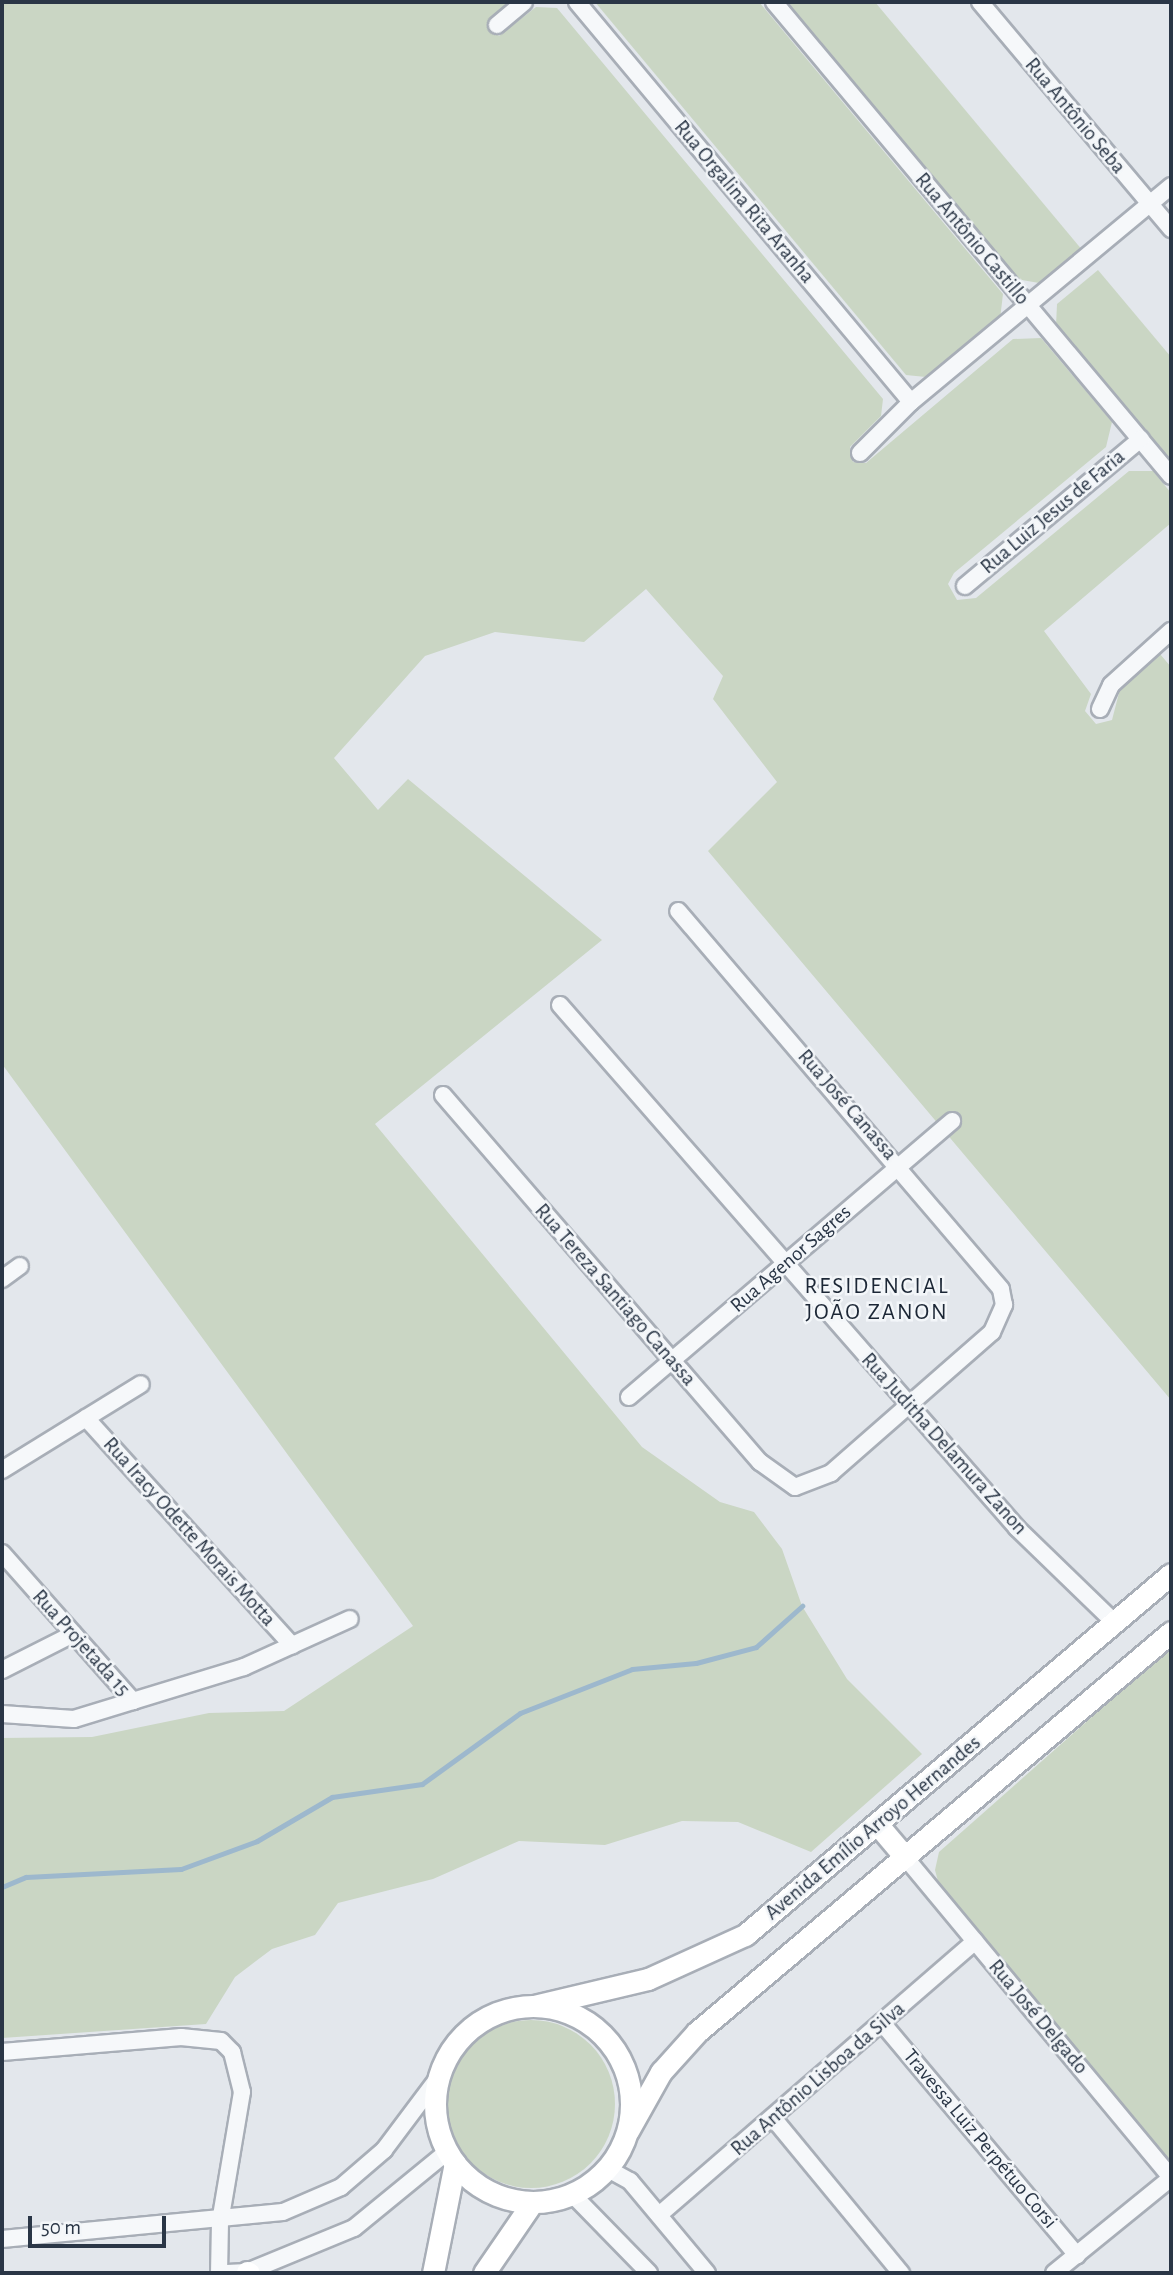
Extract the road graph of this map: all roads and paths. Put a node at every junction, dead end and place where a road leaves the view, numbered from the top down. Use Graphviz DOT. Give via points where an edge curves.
graph roads {
  1 [pos="524,2"];
  2 [pos="577,2"];
  3 [pos="774,2"];
  4 [pos="980,2"];
  5 [pos="497,25"];
  6 [pos="1171,186"];
  7 [pos="1150,205"];
  8 [pos="1171,229"];
  9 [pos="1028,306"];
  10 [pos="911,402"];
  11 [pos="1141,439"];
  12 [pos="860,453"];
  13 [pos="1171,476"];
  14 [pos="965,586"];
  15 [pos="1171,631"];
  16 [pos="1100,709"];
  17 [pos="678,911"];
  18 [pos="560,1005"];
  19 [pos="443,1096"];
  20 [pos="952,1121"];
  21 [pos="900,1166"];
  22 [pos="786,1264"];
  23 [pos="20,1266"];
  24 [pos="2,1279"];
  25 [pos="672,1361"];
  26 [pos="141,1384"];
  27 [pos="629,1397"];
  28 [pos="909,1405"];
  29 [pos="86,1418"];
  30 [pos="2,1470"];
  31 [pos="2,1553"];
  32 [pos="1171,1574"];
  33 [pos="350,1619"];
  34 [pos="1114,1622"];
  35 [pos="1171,1632"];
  36 [pos="73,1634"];
  37 [pos="292,1645"];
  38 [pos="2,1670"];
  39 [pos="133,1701"];
  40 [pos="2,1714"];
  41 [pos="878,1825"];
  42 [pos="905,1857"];
  43 [pos="975,1941"];
  44 [pos="534,2006"];
  45 [pos="883,2024"];
  46 [pos="2,2052"];
  47 [pos="439,2078"];
  48 [pos="774,2119"];
  49 [pos="628,2131"];
  50 [pos="451,2157"];
  51 [pos="608,2169"];
  52 [pos="1171,2177"];
  53 [pos="573,2195"];
  54 [pos="532,2203"];
  55 [pos="659,2215"];
  56 [pos="220,2222"];
  57 [pos="2,2239"];
  58 [pos="1077,2255"];
  59 [pos="219,2273"];
  60 [pos="227,2273"];
  61 [pos="248,2273"];
  62 [pos="433,2273"];
  63 [pos="484,2273"];
  64 [pos="649,2273"];
  65 [pos="707,2273"];
  66 [pos="901,2273"];
  67 [pos="1054,2273"];
  1 -- 5 [label="street"];
  2 -- 10 [label="street, Rua Orgalina Rita Aranha"];
  3 -- 9 [label="street, Rua Antônio Castillo"];
  4 -- 7 [label="street, Rua Antônio Seba"];
  6 -- 7 [label="street"];
  7 -- 8 [label="street, Rua Antônio Seba"];
  7 -- 9 [label="street"];
  9 -- 10 [label="street"];
  9 -- 11 [label="street, Rua Antônio Castillo"];
  10 -- 12 [label="street"];
  11 -- 13 [label="street, Rua Antônio Castillo"];
  11 -- 14 [label="street, Rua Luiz Jesus de Faria"];
  15 -- 16 [label="street" via="1111,685"];
  17 -- 21 [label="street, Rua José Canassa"];
  18 -- 22 [label="street, Rua Juditha Delamura Zanon"];
  19 -- 25 [label="street, Rua Tereza Santiago Canassa"];
  20 -- 21 [label="street, Rua Agenor Sagres"];
  21 -- 22 [label="street, Rua Agenor Sagres"];
  21 -- 28 [label="street, Rua José Canassa" via="989,1269 1004,1305 992,1332"];
  22 -- 25 [label="street, Rua Agenor Sagres"];
  22 -- 28 [label="street, Rua Juditha Delamura Zanon"];
  23 -- 24 [label="street"];
  25 -- 27 [label="street, Rua Agenor Sagres"];
  25 -- 28 [label="street, Rua Tereza Santiago Canassa" via="760,1462 795,1487 831,1473"];
  26 -- 29 [label="street"];
  28 -- 34 [label="street, Rua Juditha Delamura Zanon" via="1017,1528"];
  29 -- 30 [label="street"];
  29 -- 37 [label="street, Rua Iracy Odette Morais Motta"];
  31 -- 36 [label="street, Rua Projetada 15"];
  32 -- 34 [label="main road, Avenida Emílio Arroyo Hernandes"];
  33 -- 37 [label="street"];
  34 -- 41 [label="main road, Avenida Emílio Arroyo Hernandes"];
  35 -- 42 [label="main road, Avenida Emílio Arroyo Hernandes"];
  36 -- 38 [label="street"];
  36 -- 39 [label="street, Rua Projetada 15"];
  37 -- 39 [label="street" via="244,1667"];
  39 -- 40 [label="street" via="74,1719"];
  41 -- 42 [label="main road"];
  41 -- 44 [label="main road, Avenida Emílio Arroyo Hernandes" via="788,1903 698,1961"];
  42 -- 43 [label="street, Rua José Delgado"];
  42 -- 49 [label="main road, Avenida Emílio Arroyo Hernandes" via="677,2051"];
  43 -- 45 [label="street, Rua Antônio Lisboa da Silva"];
  43 -- 52 [label="street, Rua José Delgado"];
  44 -- 47 [label="main road" via="508,2009 464,2034"];
  44 -- 49 [label="main road" via="583,2020 611,2046 628,2080"];
  45 -- 48 [label="street, Rua Antônio Lisboa da Silva"];
  45 -- 58 [label="street, Travessa Luiz Perpétuo Corsi"];
  46 -- 56 [label="street" via="181,2037 221,2041 243,2079"];
  47 -- 50 [label="main road" via="435,2103"];
  47 -- 56 [label="street" via="384,2150 341,2187 283,2212"];
  48 -- 55 [label="street, Rua Antônio Lisboa da Silva"];
  48 -- 66 [label="street"];
  49 -- 51 [label="main road"];
  50 -- 54 [label="main road" via="489,2192"];
  50 -- 61 [label="street" via="354,2228"];
  50 -- 62 [label="main road"];
  51 -- 53 [label="main road"];
  51 -- 55 [label="street" via="630,2181"];
  52 -- 58 [label="street"];
  53 -- 54 [label="main road"];
  53 -- 64 [label="street"];
  54 -- 63 [label="main road"];
  55 -- 65 [label="street"];
  56 -- 57 [label="street"];
  56 -- 59 [label="street"];
  58 -- 67 [label="street"];
  60 -- 61 [label="street"];
}
